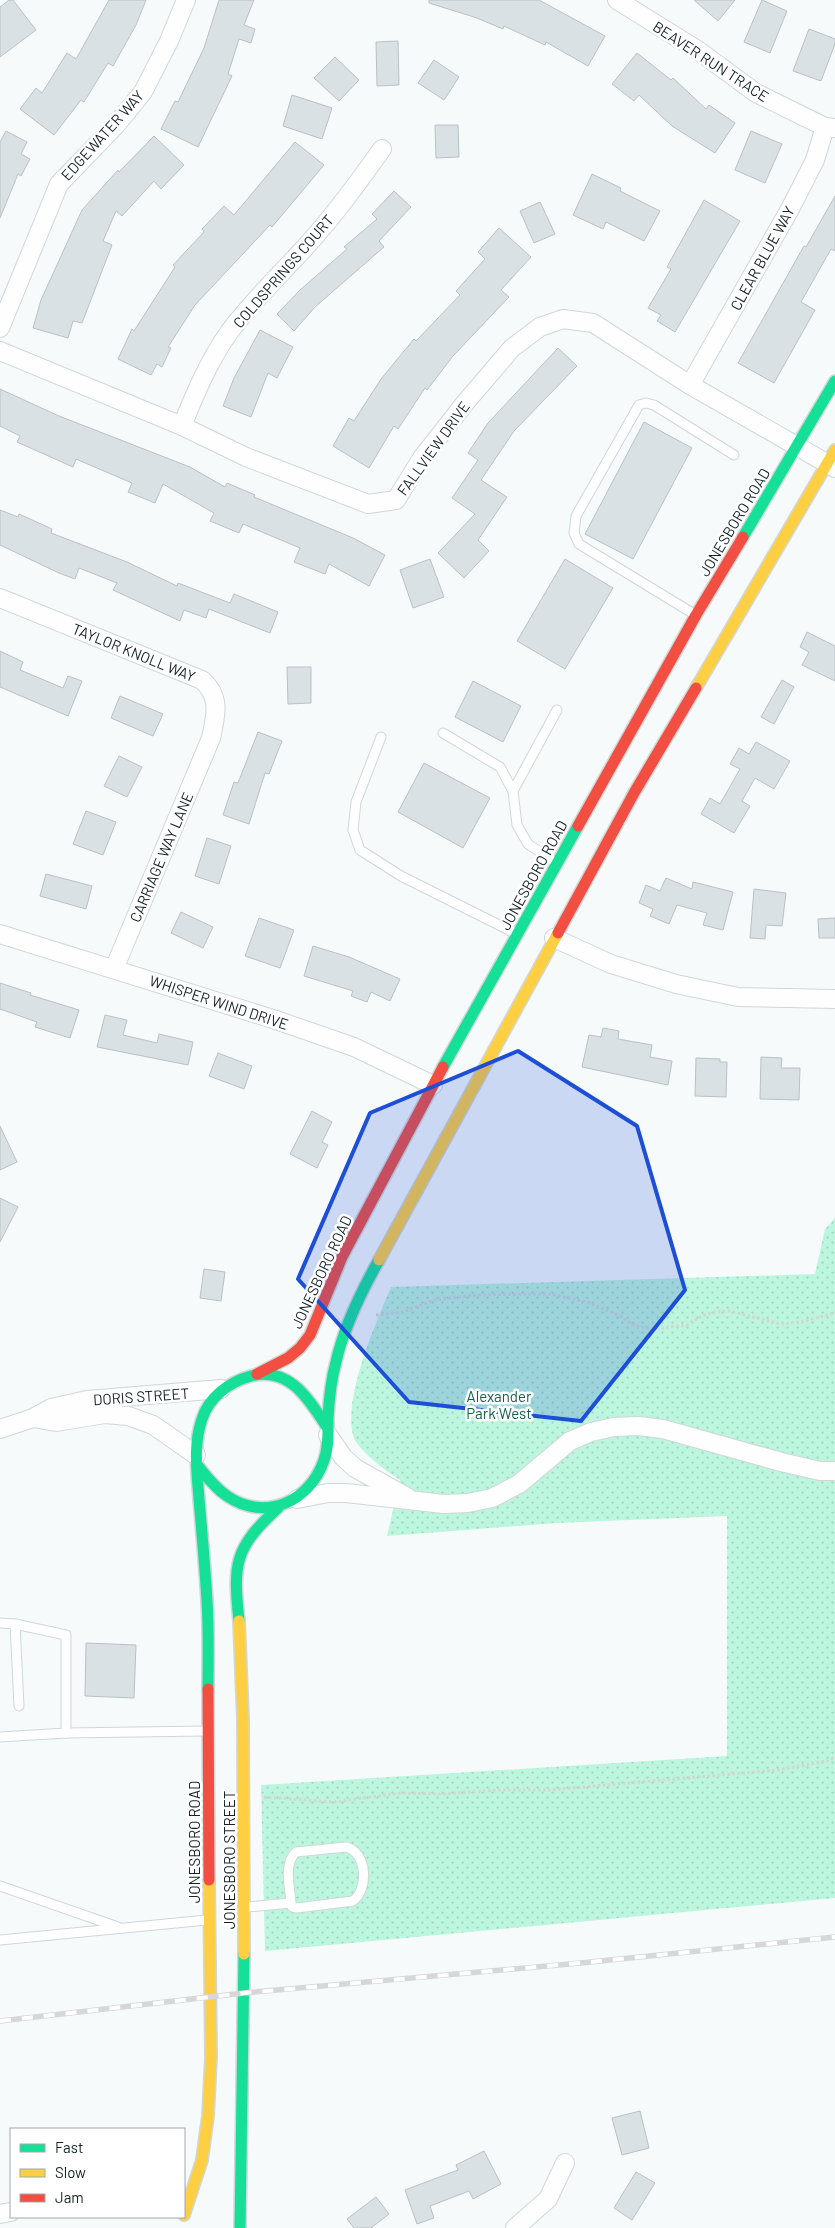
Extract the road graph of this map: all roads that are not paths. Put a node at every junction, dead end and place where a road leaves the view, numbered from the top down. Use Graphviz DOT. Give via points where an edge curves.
graph roads {
  1 [pos="186,0"];
  2 [pos="617,0"];
  3 [pos="830,128"];
  4 [pos="382,149"];
  5 [pos="0,328"];
  6 [pos="0,351"];
  7 [pos="835,381"];
  8 [pos="690,385"];
  9 [pos="182,426"];
  10 [pos="797,445"];
  11 [pos="734,455"];
  12 [pos="832,460"];
  13 [pos="0,598"];
  14 [pos="696,615"];
  15 [pos="557,710"];
  16 [pos="443,733"];
  17 [pos="381,737"];
  18 [pos="208,744"];
  19 [pos="512,791"];
  20 [pos="557,863"];
  21 [pos="0,934"];
  22 [pos="517,934"];
  23 [pos="554,938"];
  24 [pos="114,969"];
  25 [pos="835,999"];
  26 [pos="433,1085"];
  27 [pos="257,1374"];
  28 [pos="221,1389"];
  29 [pos="33,1418"];
  30 [pos="0,1429"];
  31 [pos="328,1431"];
  32 [pos="197,1461"];
  33 [pos="835,1471"];
  34 [pos="295,1499"];
  35 [pos="410,1499"];
  36 [pos="278,1508"];
  37 [pos="0,1624"];
  38 [pos="15,1624"];
  39 [pos="19,1706"];
  40 [pos="208,1731"];
  41 [pos="66,1733"];
  42 [pos="0,1737"];
  43 [pos="0,1886"];
  44 [pos="291,1903"];
  45 [pos="244,1908"];
  46 [pos="209,1920"];
  47 [pos="120,1928"];
  48 [pos="0,1940"];
  49 [pos="565,2163"];
  50 [pos="185,2210"];
  51 [pos="240,2228"];
  52 [pos="515,2228"];
  1 -- 5 [label="street, EDGEWATER WAY" via="170,41 142,92 116,125 59,184"];
  2 -- 3 [label="street, BEAVER RUN TRACE" via="698,51 756,93"];
  3 -- 8 [label="street, CLEAR BLUE WAY" via="790,209"];
  4 -- 9 [label="street, COLDSPRINGS COURT" via="310,242 266,287 229,332 199,385"];
  6 -- 9 [label="street, FALLVIEW DRIVE"];
  7 -- 10 [label="main road, JONESBORO ROAD"];
  8 -- 9 [label="street, FALLVIEW DRIVE" via="593,323 564,319 540,327 512,348 465,403 422,458 396,500 368,504 246,457"];
  8 -- 10 [label="street, FALLVIEW DRIVE"];
  10 -- 12 [label="street, FALLVIEW DRIVE"];
  10 -- 14 [label="main road, JONESBORO ROAD"];
  11 -- 14 [label="lane" via="654,405 639,405 576,516 574,532 579,544"];
  12 -- 23 [label="main road" via="634,792"];
  13 -- 18 [label="street, TAYLOR KNOLL WAY" via="202,680 212,688 217,714"];
  14 -- 20 [label="main road, JONESBORO ROAD"];
  15 -- 19 [label="lane"];
  16 -- 19 [label="lane" via="500,767"];
  17 -- 22 [label="lane" via="356,802 353,830 360,850 402,876"];
  18 -- 24 [label="street, CARRIAGE WAY LANE"];
  19 -- 20 [label="lane" via="517,825 528,844"];
  20 -- 22 [label="main road, JONESBORO ROAD"];
  21 -- 24 [label="street, WHISPER WIND DRIVE"];
  22 -- 26 [label="main road, JONESBORO ROAD"];
  23 -- 25 [label="street" via="611,964 676,984 738,996"];
  23 -- 31 [label="main road" via="356,1306 336,1359"];
  24 -- 26 [label="street, WHISPER WIND DRIVE" via="354,1048"];
  26 -- 27 [label="main road, JONESBORO ROAD" via="342,1257 310,1336 288,1358"];
  27 -- 28 [label="main road"];
  27 -- 31 [label="main road" via="284,1378 300,1388"];
  28 -- 29 [label="street, DORIS STREET" via="87,1400 51,1408"];
  28 -- 32 [label="main road" via="201,1421"];
  29 -- 30 [label="street, DORIS STREET"];
  29 -- 32 [label="street, DORIS STREET" via="56,1422 105,1414 128,1416 165,1432"];
  31 -- 34 [label="main road" via="326,1455 319,1473"];
  31 -- 35 [label="street" via="343,1457 355,1468"];
  32 -- 36 [label="main road" via="222,1493 233,1500 256,1508"];
  32 -- 40 [label="main road, JONESBORO ROAD" via="207,1604"];
  33 -- 35 [label="street" via="781,1462 663,1430 614,1427 570,1441 519,1484 492,1498 444,1504"];
  34 -- 35 [label="street" via="328,1493"];
  34 -- 36 [label="main road"];
  36 -- 45 [label="main road, JONESBORO STREET" via="247,1538 236,1578 243,1734"];
  37 -- 38 [label="lane"];
  38 -- 39 [label="lane"];
  38 -- 41 [label="lane" via="66,1635"];
  40 -- 41 [label="lane"];
  40 -- 46 [label="main road, JONESBORO ROAD"];
  41 -- 42 [label="lane"];
  43 -- 47 [label="lane"];
  44 -- 44 [label="lane" via="288,1863 296,1852 346,1847 358,1854 364,1883 359,1896 353,1901 297,1908"];
  44 -- 45 [label="lane"];
  45 -- 51 [label="main road, JONESBORO STREET"];
  46 -- 47 [label="lane"];
  46 -- 50 [label="main road, JONESBORO ROAD" via="212,1997 210,2105 198,2174"];
  47 -- 48 [label="lane"];
  49 -- 52 [label="street" via="548,2200"];
}
